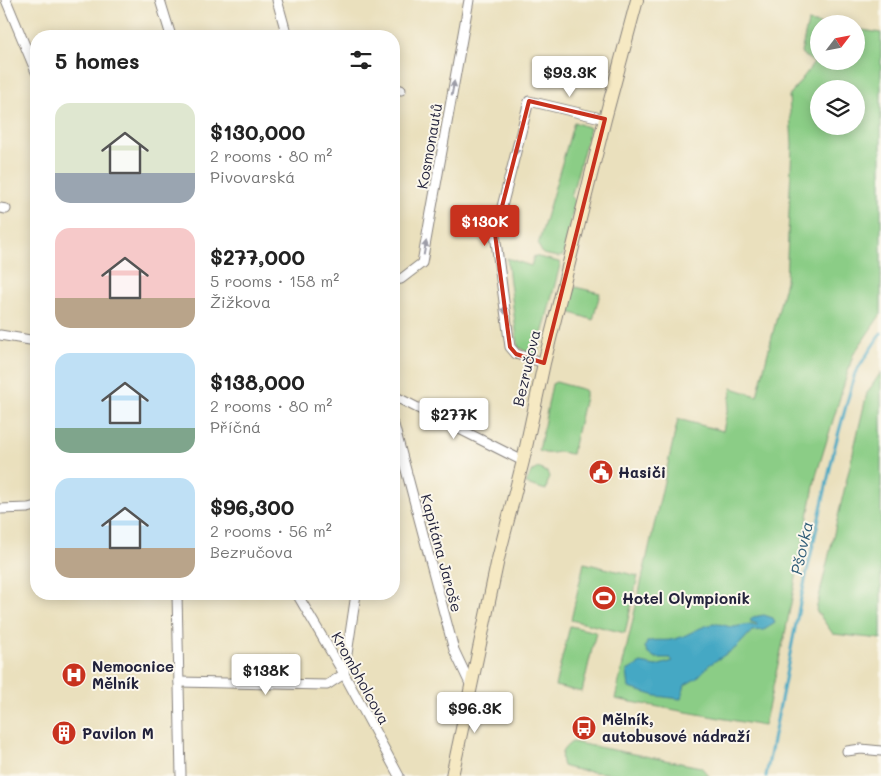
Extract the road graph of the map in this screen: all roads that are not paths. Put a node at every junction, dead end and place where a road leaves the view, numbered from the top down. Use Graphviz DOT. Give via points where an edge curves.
graph roads {
  1 [pos="6,0"];
  2 [pos="160,0"];
  3 [pos="277,0"];
  4 [pos="469,0"];
  5 [pos="637,0"];
  6 [pos="169,30"];
  7 [pos="285,30"];
  8 [pos="30,58"];
  9 [pos="605,119"];
  10 [pos="400,279"];
  11 [pos="0,335"];
  12 [pos="30,341"];
  13 [pos="544,363"];
  14 [pos="400,399"];
  15 [pos="400,448"];
  16 [pos="522,461"];
  17 [pos="30,508"];
  18 [pos="0,509"];
  19 [pos="177,600"];
  20 [pos="301,600"];
  21 [pos="355,600"];
  22 [pos="344,674"];
  23 [pos="179,682"];
  24 [pos="472,686"];
  25 [pos="847,751"];
  26 [pos="881,751"];
  27 [pos="181,776"];
  28 [pos="399,776"];
  29 [pos="452,776"];
  1 -- 8 [label="street"];
  2 -- 6 [label="street"];
  3 -- 7 [label="street"];
  10 -- 4 [label="street, Kosmonautů, one-way" via="422,263"];
  5 -- 9 [label="street, Bezručova"];
  9 -- 13 [label="street, Bezručova"];
  9 -- 13 [label="street, one-way" via="529,101 495,234 510,347 516,354"];
  11 -- 12 [label="street"];
  13 -- 16 [label="street, Bezručova"];
  14 -- 16 [label="street"];
  15 -- 24 [label="street, Kapitána Jaroše" via="454,650"];
  16 -- 24 [label="street, Bezručova"];
  17 -- 18 [label="street"];
  19 -- 23 [label="street"];
  20 -- 22 [label="street, Krombholcova"];
  21 -- 22 [label="street"];
  22 -- 23 [label="street" via="327,685"];
  22 -- 28 [label="street, Krombholcova"];
  23 -- 27 [label="street"];
  24 -- 29 [label="street, Bezručova"];
  25 -- 26 [label="street"];
}
